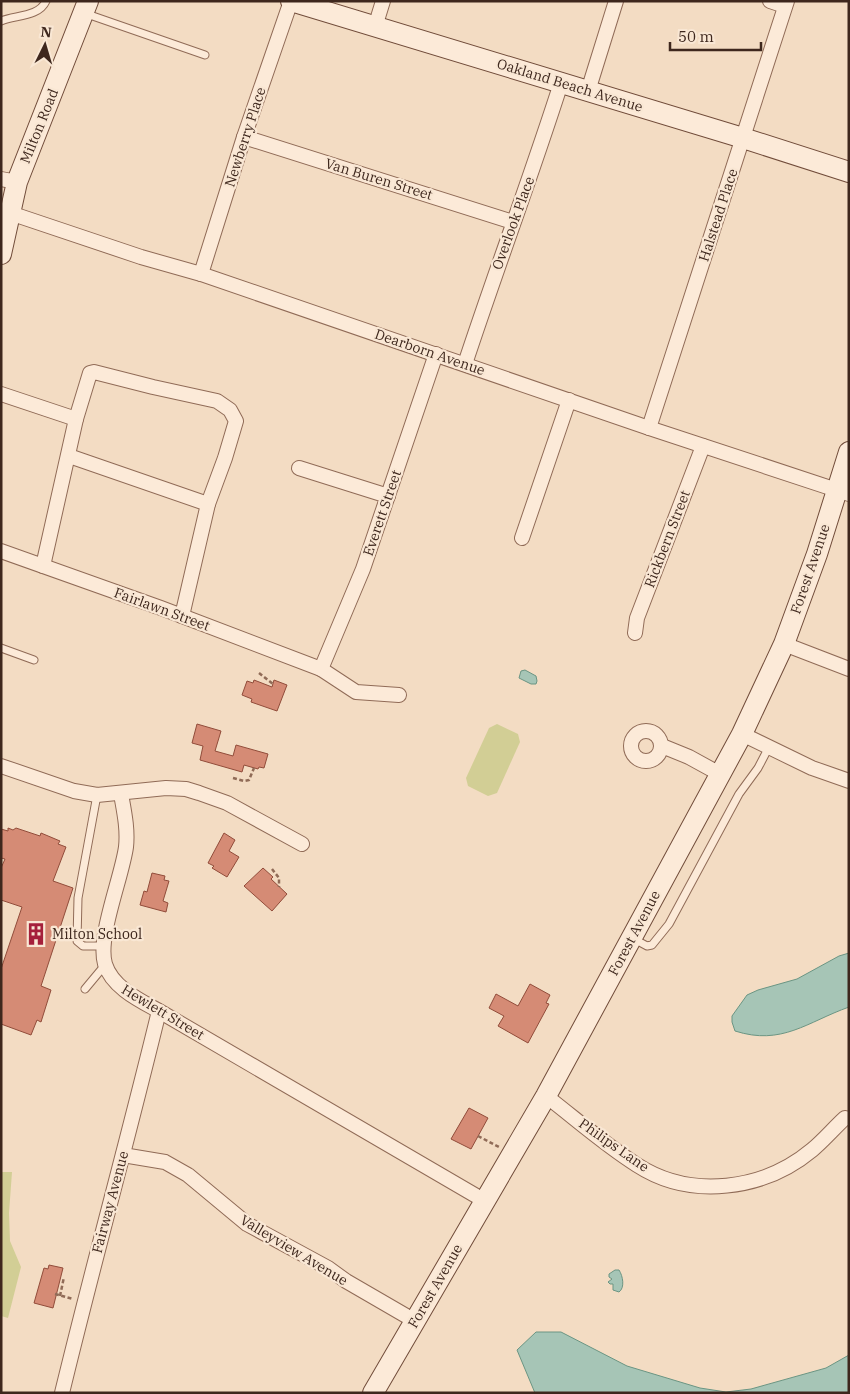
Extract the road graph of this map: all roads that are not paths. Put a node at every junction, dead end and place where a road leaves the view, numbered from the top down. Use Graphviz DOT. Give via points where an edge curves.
graph roads {
  1 [pos="46,1"];
  2 [pos="291,1"];
  3 [pos="383,1"];
  4 [pos="616,1"];
  5 [pos="770,1"];
  6 [pos="786,4"];
  7 [pos="86,7"];
  8 [pos="1,21"];
  9 [pos="375,27"];
  10 [pos="205,55"];
  11 [pos="561,82"];
  12 [pos="588,91"];
  13 [pos="244,137"];
  14 [pos="743,138"];
  15 [pos="849,172"];
  16 [pos="9,180"];
  17 [pos="10,213"];
  18 [pos="513,222"];
  19 [pos="1,254"];
  20 [pos="201,274"];
  21 [pos="436,354"];
  22 [pos="465,364"];
  23 [pos="1,394"];
  24 [pos="568,400"];
  25 [pos="76,419"];
  26 [pos="649,428"];
  27 [pos="703,446"];
  28 [pos="849,452"];
  29 [pos="69,456"];
  30 [pos="299,468"];
  31 [pos="843,492"];
  32 [pos="388,496"];
  33 [pos="208,504"];
  34 [pos="522,538"];
  35 [pos="1,551"];
  36 [pos="43,566"];
  37 [pos="182,616"];
  38 [pos="635,633"];
  39 [pos="784,644"];
  40 [pos="1,648"];
  41 [pos="34,660"];
  42 [pos="321,669"];
  43 [pos="849,669"];
  44 [pos="400,695"];
  45 [pos="742,734"];
  46 [pos="662,746"];
  47 [pos="769,747"];
  48 [pos="1,766"];
  49 [pos="720,774"];
  50 [pos="849,781"];
  51 [pos="121,794"];
  52 [pos="96,795"];
  53 [pos="302,844"];
  54 [pos="631,938"];
  55 [pos="103,946"];
  56 [pos="105,965"];
  57 [pos="85,989"];
  58 [pos="159,1011"];
  59 [pos="546,1096"];
  60 [pos="845,1118"];
  61 [pos="123,1155"];
  62 [pos="485,1201"];
  63 [pos="415,1321"];
  64 [pos="62,1393"];
  65 [pos="373,1393"];
  1 -- 8 [label="lane" via="44,6 29,14"];
  2 -- 9 [label="street, Oakland Beach Avenue"];
  2 -- 13 [label="street, Newberry Place"];
  3 -- 9 [label="street"];
  4 -- 12 [label="street"];
  5 -- 6 [label="street"];
  6 -- 14 [label="street, Halstead Place"];
  7 -- 10 [label="lane"];
  7 -- 16 [label="street, Milton Road"];
  9 -- 11 [label="street, Oakland Beach Avenue"];
  11 -- 12 [label="street, Oakland Beach Avenue"];
  11 -- 18 [label="street, Overlook Place"];
  12 -- 14 [label="street, Oakland Beach Avenue"];
  13 -- 18 [label="street, Van Buren Street"];
  13 -- 20 [label="street, Newberry Place"];
  14 -- 15 [label="street, Oakland Beach Avenue"];
  14 -- 26 [label="street, Halstead Place"];
  16 -- 17 [label="street, Milton Road"];
  17 -- 19 [label="street, Milton Road"];
  17 -- 20 [label="street, Dearborn Avenue"];
  18 -- 22 [label="street, Overlook Place"];
  20 -- 21 [label="street, Dearborn Avenue"];
  21 -- 22 [label="street, Dearborn Avenue"];
  21 -- 32 [label="street, Everett Street"];
  22 -- 24 [label="street, Dearborn Avenue"];
  23 -- 25 [label="street"];
  24 -- 26 [label="street, Dearborn Avenue"];
  24 -- 34 [label="street"];
  25 -- 29 [label="street"];
  25 -- 33 [label="street" via="90,372 224,405 236,421"];
  26 -- 27 [label="street, Dearborn Avenue"];
  27 -- 31 [label="street, Dearborn Avenue"];
  27 -- 38 [label="street, Rickbern Street" via="637,618"];
  28 -- 31 [label="street, Forest Avenue"];
  29 -- 33 [label="street"];
  29 -- 36 [label="street"];
  30 -- 32 [label="street"];
  31 -- 39 [label="street, Forest Avenue"];
  32 -- 42 [label="street, Everett Street" via="363,569"];
  33 -- 37 [label="street"];
  35 -- 36 [label="street, Fairlawn Street"];
  36 -- 37 [label="street, Fairlawn Street"];
  37 -- 42 [label="street, Fairlawn Street"];
  39 -- 43 [label="street"];
  39 -- 45 [label="street, Forest Avenue"];
  40 -- 41 [label="lane"];
  42 -- 44 [label="street, Fairlawn Street" via="356,692"];
  45 -- 47 [label="street"];
  45 -- 49 [label="street, Forest Avenue"];
  46 -- 49 [label="street"];
  47 -- 50 [label="street" via="812,768"];
  47 -- 54 [label="lane" via="669,924 652,945 647,946"];
  48 -- 52 [label="street" via="74,791"];
  49 -- 54 [label="street, Forest Avenue"];
  51 -- 52 [label="street"];
  51 -- 53 [label="street" via="166,788 186,789 227,803"];
  51 -- 55 [label="street, Hewlett Street" via="126,847"];
  52 -- 55 [label="lane" via="78,898 76,930 77,941 84,946"];
  54 -- 59 [label="street, Forest Avenue"];
  55 -- 56 [label="street, Hewlett Street"];
  56 -- 57 [label="lane"];
  56 -- 58 [label="street, Hewlett Street" via="117,984"];
  58 -- 61 [label="street, Fairway Avenue"];
  58 -- 62 [label="street, Hewlett Street"];
  59 -- 60 [label="street, Philips Lane" via="638,1166 675,1182 708,1187 744,1184 788,1166 812,1150"];
  59 -- 62 [label="street, Forest Avenue"];
  61 -- 63 [label="street, Valleyview Avenue" via="165,1162 188,1174 246,1224 328,1268"];
  61 -- 64 [label="street, Fairway Avenue"];
  62 -- 63 [label="street, Forest Avenue"];
  63 -- 65 [label="street, Forest Avenue"];
}
